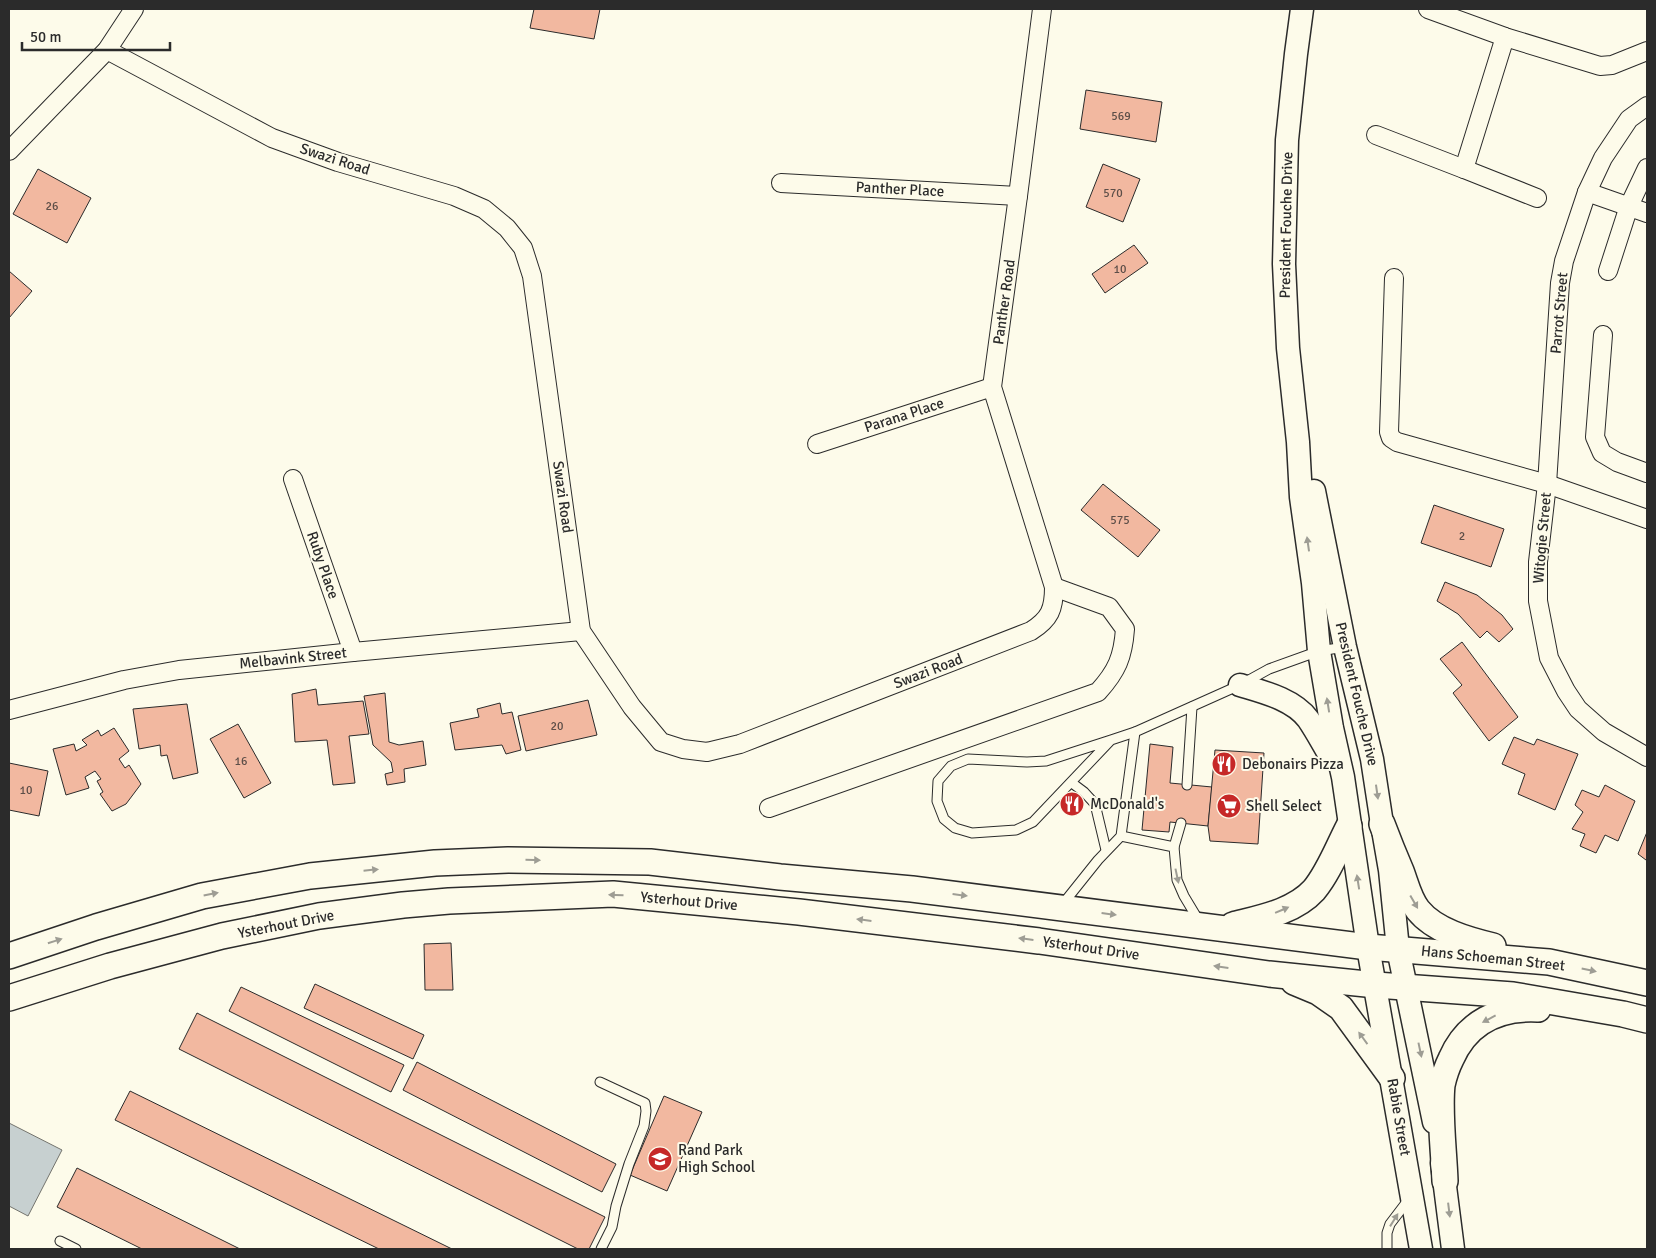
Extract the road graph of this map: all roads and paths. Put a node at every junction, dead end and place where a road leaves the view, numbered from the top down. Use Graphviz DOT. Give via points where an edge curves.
graph roads {
  1 [pos="134,9"];
  2 [pos="1042,9"];
  3 [pos="1302,9"];
  4 [pos="1428,9"];
  5 [pos="1505,37"];
  6 [pos="107,50"];
  7 [pos="1647,51"];
  8 [pos="1647,106"];
  9 [pos="1376,135"];
  10 [pos="9,151"];
  11 [pos="1647,168"];
  12 [pos="1464,169"];
  13 [pos="781,183"];
  14 [pos="1587,192"];
  15 [pos="1018,196"];
  16 [pos="1536,198"];
  17 [pos="1629,206"];
  18 [pos="1647,213"];
  19 [pos="1608,271"];
  20 [pos="1394,278"];
  21 [pos="1603,335"];
  22 [pos="992,387"];
  23 [pos="1298,442"];
  24 [pos="817,444"];
  25 [pos="1647,472"];
  26 [pos="293,479"];
  27 [pos="1547,484"];
  28 [pos="1647,519"];
  29 [pos="1054,587"];
  30 [pos="581,631"];
  31 [pos="1345,646"];
  32 [pos="1320,651"];
  33 [pos="353,652"];
  34 [pos="1240,684"];
  35 [pos="1192,707"];
  36 [pos="9,710"];
  37 [pos="1135,732"];
  38 [pos="1111,740"];
  39 [pos="1647,757"];
  40 [pos="1343,778"];
  41 [pos="1072,783"];
  42 [pos="1187,785"];
  43 [pos="769,808"];
  44 [pos="1180,823"];
  45 [pos="1382,824"];
  46 [pos="1349,826"];
  47 [pos="1121,836"];
  48 [pos="1174,847"];
  49 [pos="1106,850"];
  50 [pos="1060,908"];
  51 [pos="1210,927"];
  52 [pos="1368,947"];
  53 [pos="1398,949"];
  54 [pos="9,956"];
  55 [pos="1549,962"];
  56 [pos="1270,974"];
  57 [pos="1647,983"];
  58 [pos="1376,984"];
  59 [pos="1406,986"];
  60 [pos="9,998"];
  61 [pos="1623,1014"];
  62 [pos="1647,1020"];
  63 [pos="1392,1078"];
  64 [pos="600,1082"];
  65 [pos="1445,1181"];
  66 [pos="1412,1196"];
  67 [pos="60,1241"];
  68 [pos="76,1249"];
  69 [pos="601,1249"];
  70 [pos="1387,1249"];
  71 [pos="1422,1249"];
  72 [pos="1454,1249"];
  1 -- 6 [label="street"];
  2 -- 15 [label="street, Panther Road"];
  3 -- 23 [label="street, President Fouche Drive" via="1288,140 1284,247 1288,348"];
  4 -- 5 [label="street"];
  5 -- 7 [label="street" via="1600,66 1612,65"];
  5 -- 12 [label="street"];
  6 -- 10 [label="street"];
  6 -- 30 [label="street, Swazi Road" via="272,138 338,162 454,196 484,209 507,228 523,248 532,276"];
  8 -- 14 [label="street, Parrot Street" via="1628,119 1620,130"];
  9 -- 12 [label="street"];
  11 -- 17 [label="street"];
  12 -- 16 [label="street"];
  13 -- 15 [label="street, Panther Place"];
  14 -- 17 [label="street"];
  14 -- 27 [label="street, Parrot Street" via="1564,261 1560,284"];
  15 -- 22 [label="street, Panther Road"];
  17 -- 18 [label="street"];
  17 -- 19 [label="street"];
  20 -- 27 [label="street" via="1391,438"];
  21 -- 25 [label="street" via="1595,437 1602,454"];
  22 -- 24 [label="street, Parana Place"];
  22 -- 29 [label="street, Panther Road"];
  23 -- 31 [label="street, President Fouche Drive" via="1315,495"];
  32 -- 23 [label="street, President Fouche Drive, one-way" via="1301,497"];
  26 -- 33 [label="street, Ruby Place"];
  27 -- 28 [label="street"];
  27 -- 39 [label="street, Witogie Street" via="1538,562 1538,601 1549,658 1578,709 1604,732"];
  29 -- 30 [label="street, Swazi Road" via="1050,612 1040,626 1031,631 740,744 708,752 661,742 632,707"];
  29 -- 43 [label="street" via="1109,606 1125,629 1124,649 1112,677 1098,692"];
  30 -- 33 [label="street, Melbavink Street"];
  31 -- 32 [label="lane"];
  31 -- 45 [label="street, President Fouche Drive, one-way" via="1372,759"];
  32 -- 34 [label="lane" via="1269,669"];
  40 -- 32 [label="street, President Fouche Drive, one-way"];
  33 -- 36 [label="street, Melbavink Street" via="170,672 124,680"];
  34 -- 35 [label="lane"];
  34 -- 40 [label="street" via="1297,708 1308,719"];
  35 -- 37 [label="lane"];
  35 -- 42 [label="lane"];
  37 -- 38 [label="lane"];
  37 -- 47 [label="lane"];
  38 -- 41 [label="lane"];
  38 -- 41 [label="lane" via="1046,761 968,759 951,766 938,781 937,802 944,819 954,828 972,832 1016,830 1033,822"];
  40 -- 46 [label="street, President Fouche Drive"];
  41 -- 49 [label="lane" via="1095,804"];
  44 -- 48 [label="lane"];
  45 -- 53 [label="street, President Fouche Drive"];
  45 -- 55 [label="main road, one-way" via="1411,898 1418,910 1433,923 1469,940"];
  51 -- 46 [label="main road, one-way" via="1275,913 1306,898 1323,877"];
  52 -- 46 [label="street, President Fouche Drive, one-way"];
  47 -- 48 [label="lane"];
  47 -- 49 [label="lane"];
  48 -- 51 [label="lane, one-way" via="1177,880 1184,896"];
  49 -- 50 [label="lane"];
  50 -- 51 [label="main road, one-way"];
  54 -- 50 [label="main road, one-way" via="202,896 310,876 435,863 508,860 650,862"];
  51 -- 52 [label="main road"];
  52 -- 53 [label="main road, Hans Schoeman Street"];
  52 -- 58 [label="street, Rabie Street"];
  53 -- 55 [label="main road, Hans Schoeman Street"];
  53 -- 59 [label="street, President Fouche Drive"];
  55 -- 57 [label="main road, Hans Schoeman Street, one-way"];
  56 -- 58 [label="main road, Ysterhout Drive"];
  56 -- 60 [label="main road, Ysterhout Drive, one-way" via="818,914 613,894 449,901 319,916 222,936 119,963"];
  63 -- 56 [label="main road, one-way" via="1341,1008 1304,985"];
  58 -- 59 [label="main road"];
  58 -- 63 [label="street, Rabie Street"];
  59 -- 61 [label="main road" via="1539,999"];
  59 -- 65 [label="street, one-way"];
  61 -- 62 [label="main road"];
  61 -- 65 [label="main road, one-way" via="1524,1009 1493,1015 1472,1028 1454,1053 1443,1082"];
  63 -- 66 [label="street, Rabie Street"];
  64 -- 69 [label="lane" via="644,1103 646,1111 612,1227"];
  65 -- 72 [label="street, one-way"];
  70 -- 66 [label="lane, one-way" via="1390,1224"];
  66 -- 71 [label="street, Rabie Street"];
  67 -- 68 [label="lane"];
}
